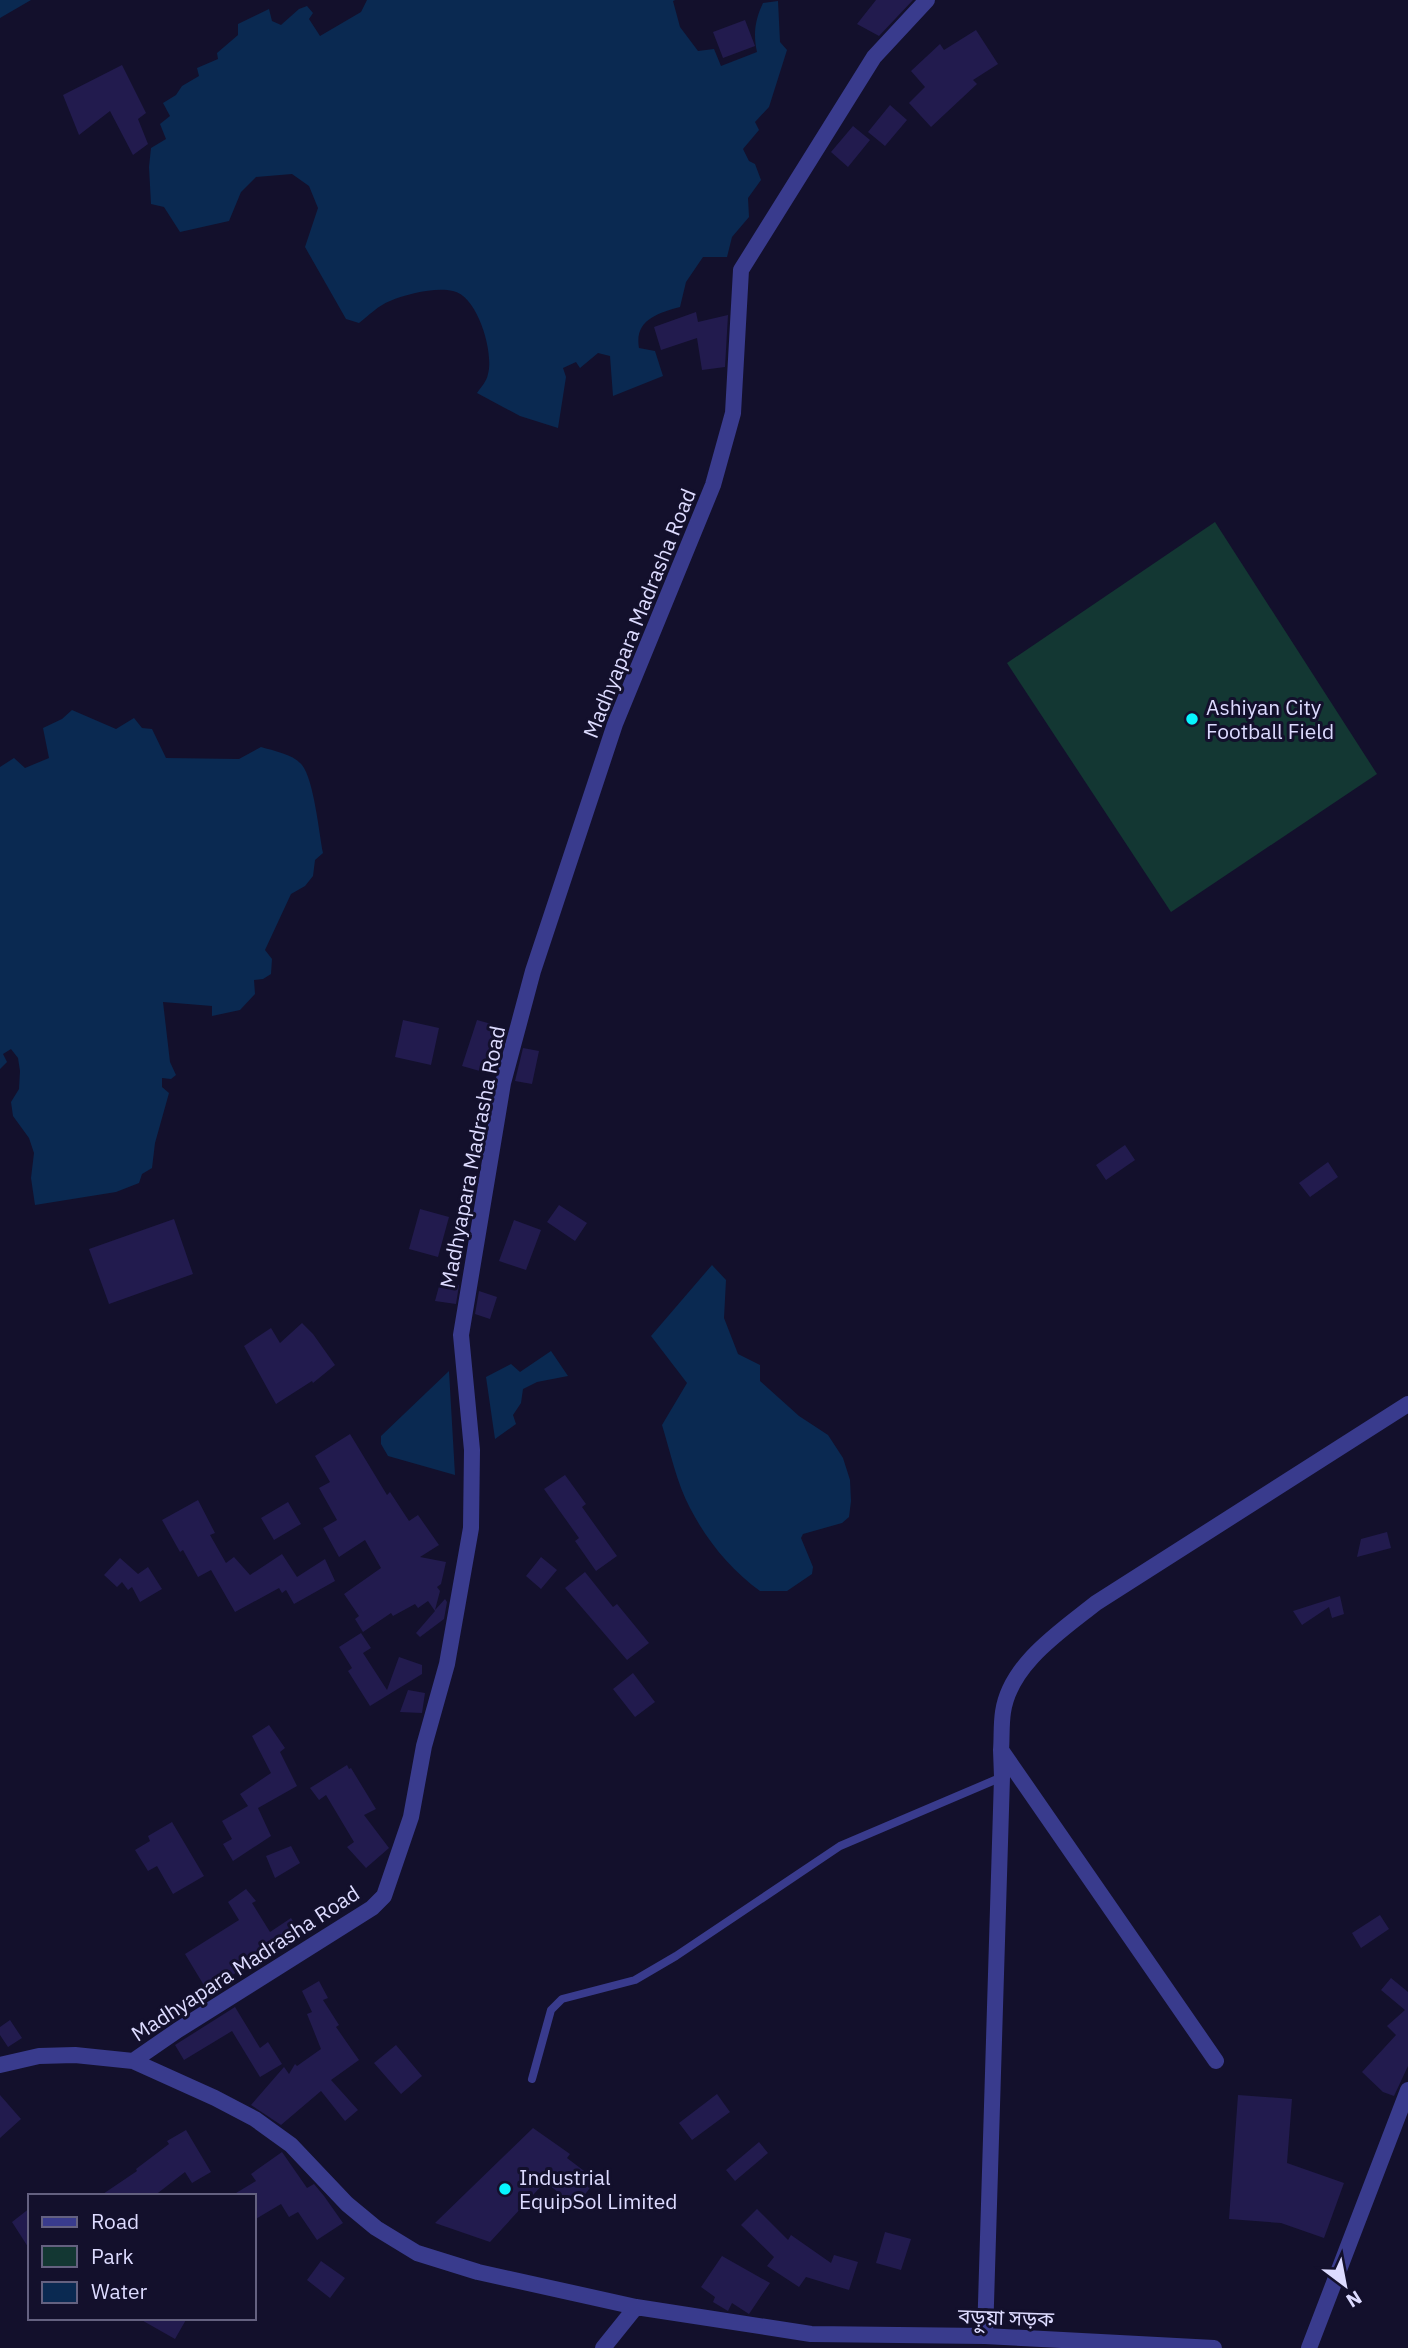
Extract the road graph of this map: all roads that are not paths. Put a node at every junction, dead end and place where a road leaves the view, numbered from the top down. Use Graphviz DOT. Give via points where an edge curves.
graph roads {
  1 [pos="927,0"];
  2 [pos="1408,1404"];
  3 [pos="1001,1750"];
  4 [pos="1002,1777"];
  5 [pos="133,2061"];
  6 [pos="1216,2061"];
  7 [pos="0,2065"];
  8 [pos="532,2078"];
  9 [pos="1408,2090"];
  10 [pos="636,2307"];
  11 [pos="985,2336"];
  12 [pos="814,2341"];
  13 [pos="603,2348"];
  14 [pos="1214,2348"];
  15 [pos="1309,2348"];
  1 -- 5 [label="street, Madhyapara Madrasha Road" via="874,57 741,270 733,413 713,485 615,724 533,971 503,1083 461,1335 472,1450 471,1528 447,1664 424,1746 411,1817 384,1896"];
  2 -- 3 [label="street" via="1096,1603 1065,1628 1025,1666 1012,1686 1003,1711"];
  3 -- 4 [label="street"];
  3 -- 6 [label="street"];
  4 -- 8 [label="lane" via="840,1846 635,1980 562,1999 551,2010"];
  4 -- 11 [label="street"];
  5 -- 7 [label="street, বড়ুয়া সড়ক" via="75,2054"];
  5 -- 10 [label="street, বড়ুয়া সড়ক" via="255,2119 291,2146 356,2212 417,2252 478,2272"];
  9 -- 15 [label="street"];
  10 -- 12 [label="street, বড়ুয়া সড়ক"];
  10 -- 13 [label="street"];
  11 -- 12 [label="street, বড়ুয়া সড়ক"];
  11 -- 14 [label="street, বড়ুয়া সড়ক"];
}
